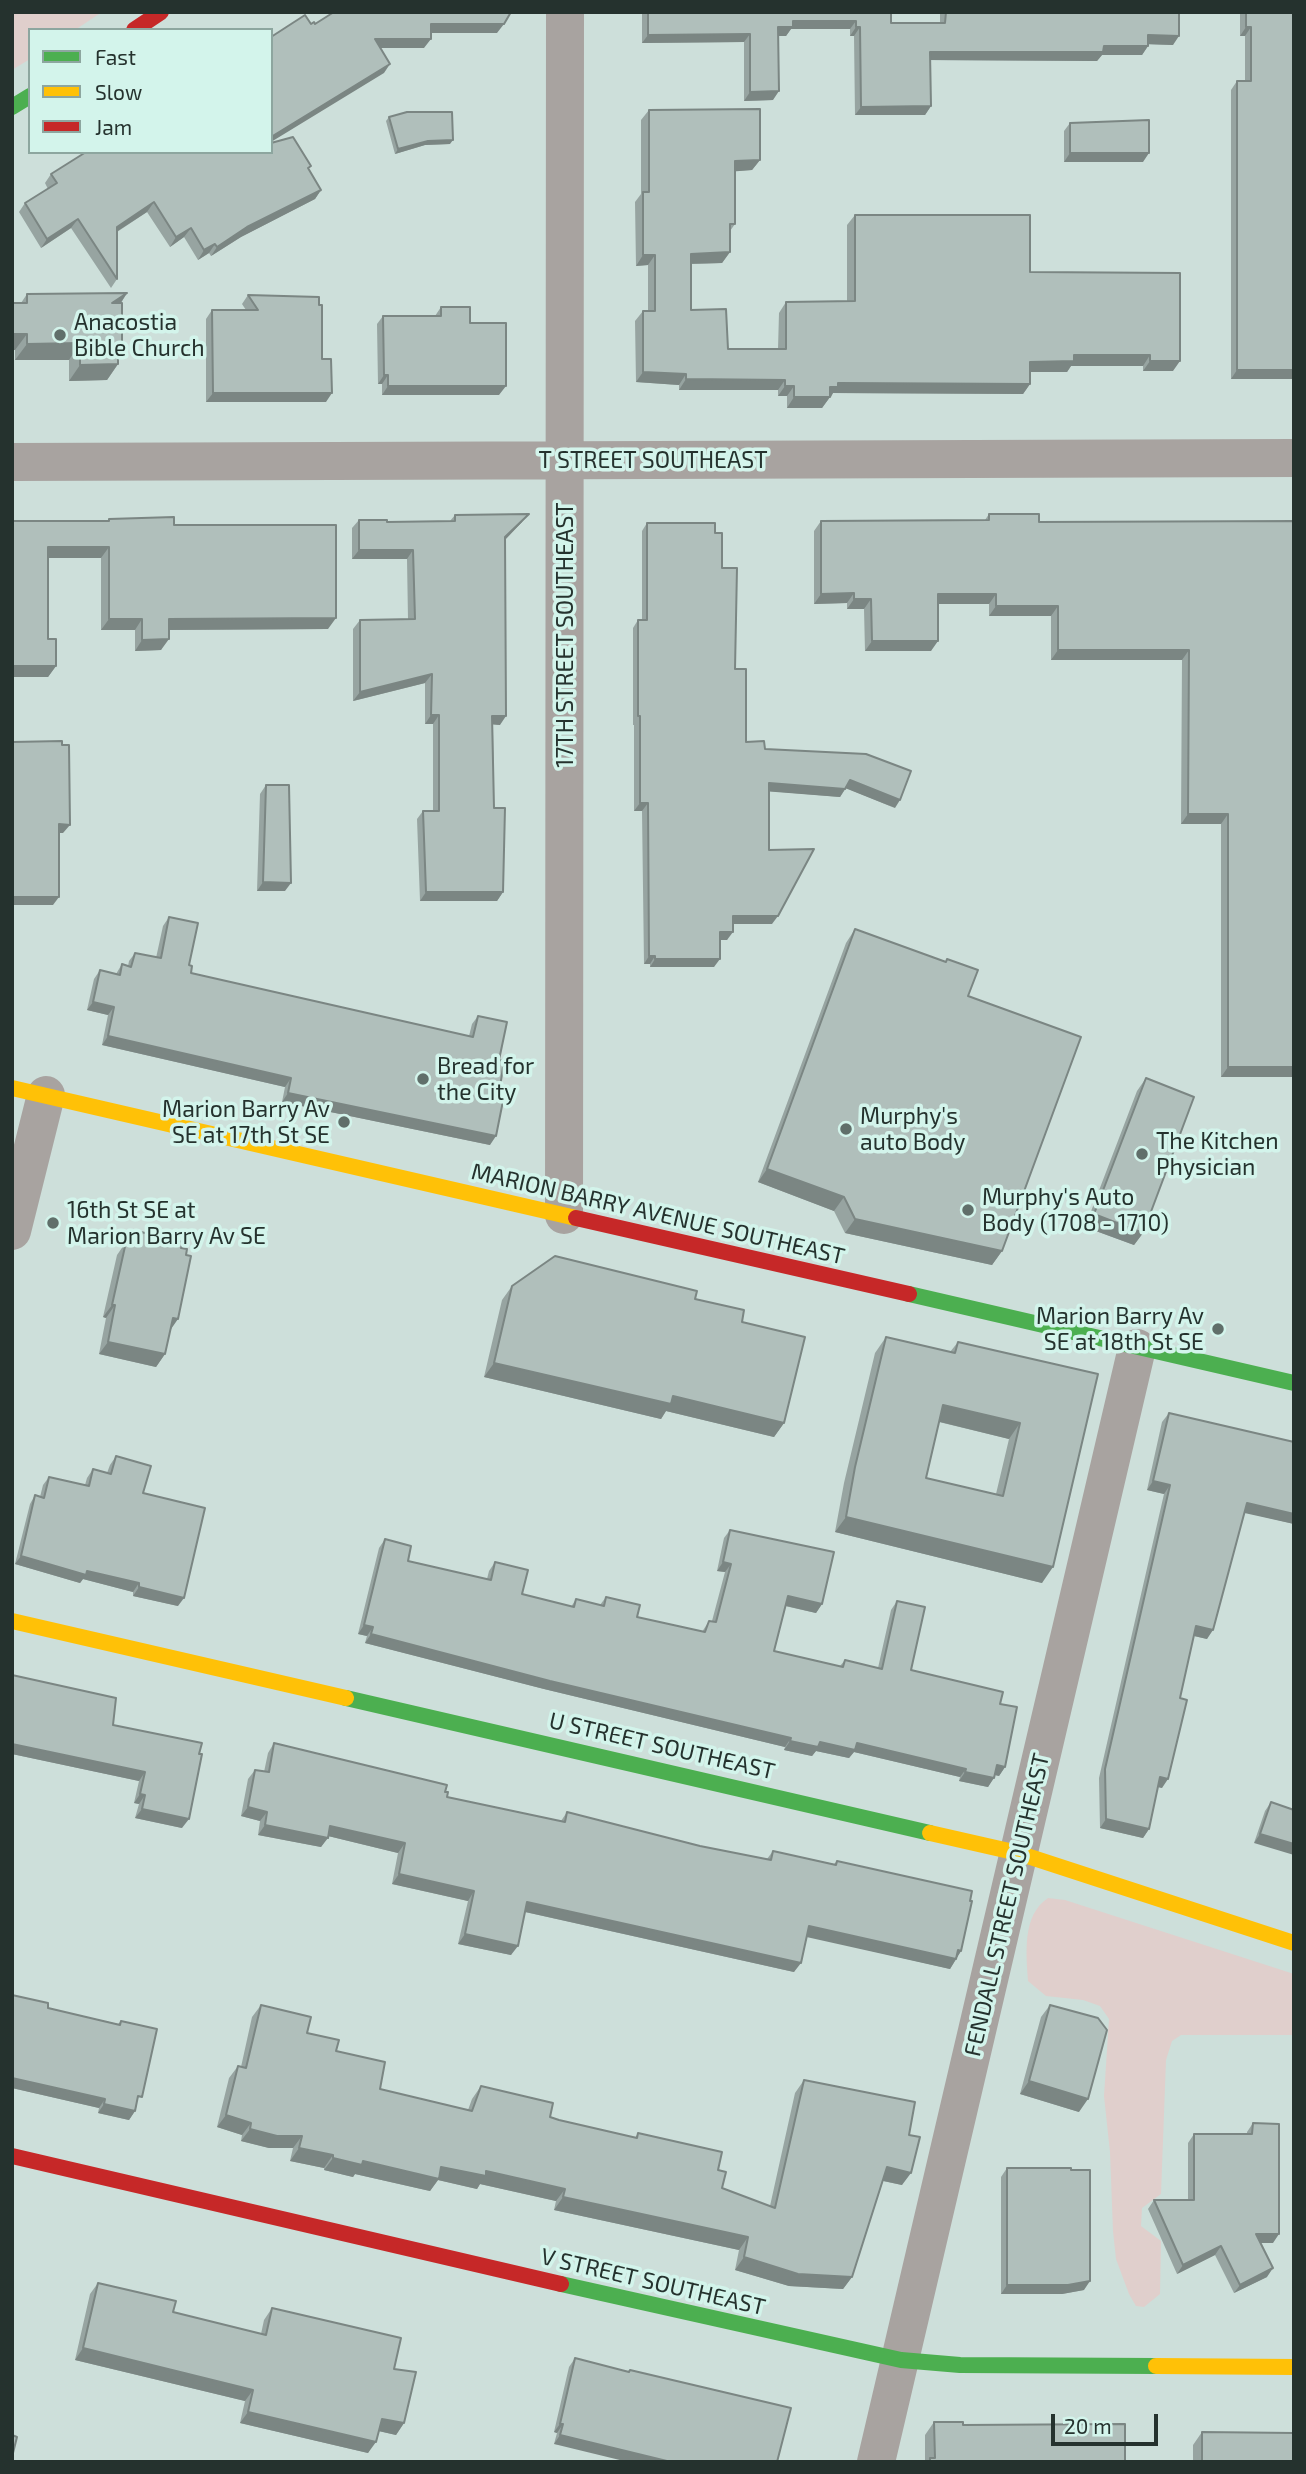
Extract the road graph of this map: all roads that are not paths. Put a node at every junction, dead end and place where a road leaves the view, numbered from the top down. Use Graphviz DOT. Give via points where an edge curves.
graph roads {
  1 [pos="161,12"];
  2 [pos="565,12"];
  3 [pos="137,28"];
  4 [pos="28,97"];
  5 [pos="12,107"];
  6 [pos="1294,458"];
  7 [pos="565,461"];
  8 [pos="12,462"];
  9 [pos="29,1091"];
  10 [pos="564,1215"];
  11 [pos="12,1231"];
  12 [pos="1137,1348"];
  13 [pos="1294,1383"];
  14 [pos="12,1621"];
  15 [pos="1018,1853"];
  16 [pos="1294,1943"];
  17 [pos="12,2156"];
  18 [pos="901,2360"];
  19 [pos="1294,2367"];
  20 [pos="876,2462"];
  1 -- 3 [label="street"];
  2 -- 7 [label="street, 17TH STREET SOUTHEAST"];
  4 -- 5 [label="street"];
  6 -- 7 [label="street, T STREET SOUTHEAST"];
  7 -- 8 [label="street, T STREET SOUTHEAST"];
  7 -- 10 [label="street, 17TH STREET SOUTHEAST"];
  9 -- 10 [label="street, MARION BARRY AVENUE SOUTHEAST"];
  9 -- 11 [label="street"];
  10 -- 12 [label="street, MARION BARRY AVENUE SOUTHEAST"];
  12 -- 13 [label="street, MARION BARRY AVENUE SOUTHEAST"];
  12 -- 15 [label="street, FENDALL STREET SOUTHEAST"];
  14 -- 15 [label="street, U STREET SOUTHEAST"];
  15 -- 16 [label="street, U STREET SOUTHEAST"];
  15 -- 18 [label="street, FENDALL STREET SOUTHEAST"];
  17 -- 18 [label="street, V STREET SOUTHEAST"];
  18 -- 19 [label="street, V STREET SOUTHEAST" via="960,2365"];
  18 -- 20 [label="street, FENDALL STREET SOUTHEAST"];
}
